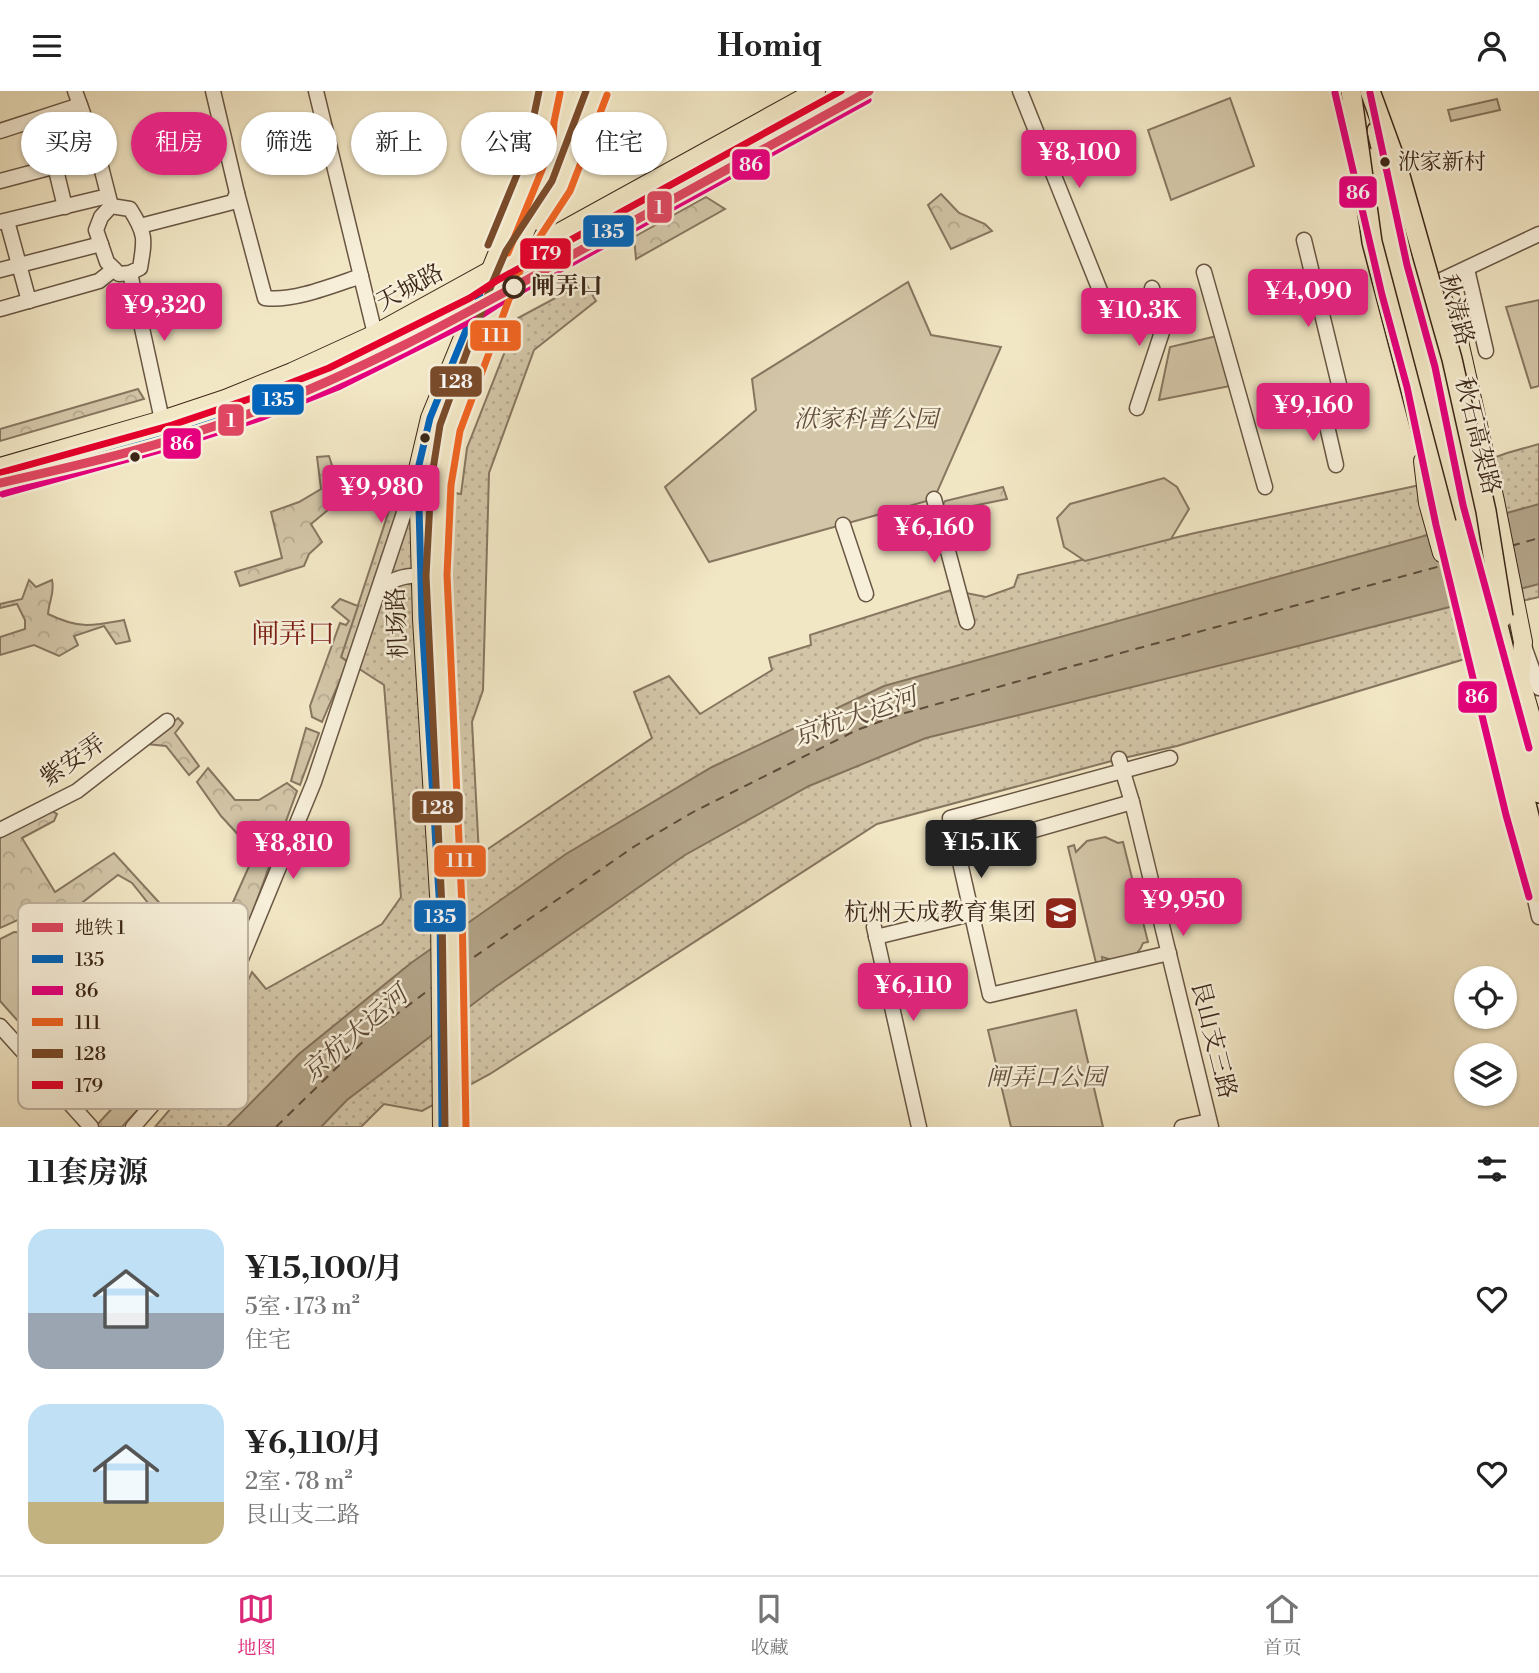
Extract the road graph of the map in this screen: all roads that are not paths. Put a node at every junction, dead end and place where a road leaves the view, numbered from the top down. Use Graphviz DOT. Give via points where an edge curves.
graph roads {
  1 [pos="213,91"];
  2 [pos="316,91"];
  3 [pos="550,91"];
  4 [pos="564,91"];
  5 [pos="583,91"];
  6 [pos="597,91"];
  7 [pos="816,91"];
  8 [pos="863,91"];
  9 [pos="1020,91"];
  10 [pos="1345,91"];
  11 [pos="1351,91"];
  12 [pos="1369,91"];
  13 [pos="1380,91"];
  14 [pos="78,98"];
  15 [pos="545,112"];
  16 [pos="555,112"];
  17 [pos="0,131"];
  18 [pos="22,175"];
  19 [pos="57,175"];
  20 [pos="103,175"];
  21 [pos="529,175"];
  22 [pos="0,181"];
  23 [pos="237,193"];
  24 [pos="110,201"];
  25 [pos="65,207"];
  26 [pos="4,222"];
  27 [pos="140,226"];
  28 [pos="1539,234"];
  29 [pos="1304,240"];
  30 [pos="100,244"];
  31 [pos="515,256"];
  32 [pos="19,265"];
  33 [pos="1419,268"];
  34 [pos="114,269"];
  35 [pos="1467,269"];
  36 [pos="0,270"];
  37 [pos="1204,272"];
  38 [pos="130,273"];
  39 [pos="489,273"];
  40 [pos="361,276"];
  41 [pos="1433,284"];
  42 [pos="1152,288"];
  43 [pos="501,290"];
  44 [pos="29,301"];
  45 [pos="1105,303"];
  46 [pos="475,307"];
  47 [pos="0,309"];
  48 [pos="375,334"];
  49 [pos="1486,351"];
  50 [pos="1137,408"];
  51 [pos="1345,409"];
  52 [pos="1324,414"];
  53 [pos="162,420"];
  54 [pos="57,449"];
  55 [pos="0,461"];
  56 [pos="1336,465"];
  57 [pos="0,467"];
  58 [pos="418,469"];
  59 [pos="1431,482"];
  60 [pos="0,484"];
  61 [pos="1265,487"];
  62 [pos="934,499"];
  63 [pos="1446,523"];
  64 [pos="843,525"];
  65 [pos="428,575"];
  66 [pos="378,592"];
  67 [pos="866,594"];
  68 [pos="1503,617"];
  69 [pos="967,622"];
  70 [pos="1518,636"];
  71 [pos="1475,645"];
  72 [pos="1539,688"];
  73 [pos="167,721"];
  74 [pos="1539,745"];
  75 [pos="1170,758"];
  76 [pos="1121,765"];
  77 [pos="1539,793"];
  78 [pos="1132,802"];
  79 [pos="1516,813"];
  80 [pos="0,830"];
  81 [pos="957,852"];
  82 [pos="1539,857"];
  83 [pos="1539,894"];
  84 [pos="971,914"];
  85 [pos="1539,917"];
  86 [pos="248,942"];
  87 [pos="1169,953"];
  88 [pos="0,1026"];
  89 [pos="18,1046"];
  90 [pos="447,1061"];
  91 [pos="75,1109"];
  92 [pos="149,1109"];
  93 [pos="1210,1124"];
  94 [pos="91,1127"];
  95 [pos="133,1127"];
  96 [pos="442,1127"];
  97 [pos="456,1127"];
  98 [pos="919,1127"];
  99 [pos="1182,1127"];
  1 -- 23 [label="street"];
  2 -- 40 [label="street"];
  3 -- 15 [label="main road, 机场路"];
  4 -- 16 [label="main road, 机场路"];
  5 -- 31 [label="main road, 机场路"];
  6 -- 31 [label="main road, 机场路" via="561,185"];
  7 -- 31 [label="main road, 天城路"];
  8 -- 43 [label="main road, 天城路"];
  9 -- 45 [label="street"];
  10 -- 59 [label="main road" via="1417,385"];
  11 -- 63 [label="highway, bridge" via="1372,242"];
  11 -- 82 [label="highway, 秋石高架路, bridge"];
  12 -- 68 [label="highway, bridge" via="1397,165 1452,359 1486,511"];
  12 -- 77 [label="highway, 秋石高架路, bridge"];
  13 -- 33 [label="main road, 秋涛路"];
  14 -- 17 [label="street"];
  18 -- 22 [label="street"];
  19 -- 25 [label="street"];
  20 -- 24 [label="street"];
  21 -- 39 [label="main road, 机场路"];
  23 -- 27 [label="street" via="233,202"];
  23 -- 40 [label="street" via="265,297 325,289"];
  24 -- 25 [label="street"];
  24 -- 27 [label="street" via="130,208"];
  24 -- 30 [label="street" via="96,230"];
  25 -- 26 [label="street"];
  26 -- 32 [label="street"];
  27 -- 38 [label="street" via="145,240 140,268"];
  28 -- 35 [label="street"];
  29 -- 51 [label="street"];
  30 -- 32 [label="street"];
  30 -- 34 [label="street"];
  31 -- 39 [label="main road, 天城路"];
  31 -- 43 [label="main road, 机场路"];
  32 -- 36 [label="street"];
  32 -- 44 [label="street"];
  33 -- 41 [label="main road"];
  33 -- 68 [label="main road, 秋涛路, bridge"];
  34 -- 38 [label="street" via="119,274"];
  34 -- 44 [label="street" via="99,281"];
  35 -- 41 [label="street"];
  35 -- 49 [label="street"];
  37 -- 61 [label="street"];
  38 -- 53 [label="street"];
  39 -- 46 [label="main road, 机场路"];
  39 -- 48 [label="main road, 天城路"];
  40 -- 48 [label="street"];
  41 -- 70 [label="main road" via="1456,328"];
  42 -- 50 [label="street" via="1163,329"];
  43 -- 46 [label="main road, 天城路"];
  43 -- 65 [label="main road, 机场路" via="450,428"];
  44 -- 47 [label="street"];
  46 -- 58 [label="main road, 机场路" via="430,418"];
  46 -- 60 [label="main road, 天城路" via="333,377 256,408"];
  48 -- 53 [label="main road, 天城路" via="281,376"];
  52 -- 56 [label="street"];
  53 -- 54 [label="main road, 天城路"];
  54 -- 55 [label="street"];
  54 -- 57 [label="main road, 天城路"];
  58 -- 65 [label="main road, 机场路"];
  58 -- 66 [label="street"];
  59 -- 63 [label="main road, bridge"];
  59 -- 71 [label="main road" via="1432,518 1461,618"];
  62 -- 69 [label="street"];
  63 -- 71 [label="main road"];
  64 -- 67 [label="street"];
  65 -- 66 [label="street" via="390,580"];
  65 -- 90 [label="main road, 机场路" via="446,910"];
  66 -- 86 [label="street" via="314,782"];
  68 -- 70 [label="main road, 秋涛路"];
  70 -- 72 [label="street"];
  70 -- 74 [label="main road" via="1520,677"];
  71 -- 79 [label="main road"];
  73 -- 80 [label="street, 紫安弄" via="77,791"];
  75 -- 76 [label="street"];
  76 -- 78 [label="street, 艮山支三路"];
  76 -- 81 [label="street" via="950,818"];
  78 -- 81 [label="street"];
  78 -- 87 [label="street, 艮山支三路"];
  79 -- 83 [label="main road"];
  79 -- 85 [label="street"];
  81 -- 84 [label="street"];
  84 -- 87 [label="street" via="990,995"];
  84 -- 98 [label="street" via="875,932"];
  87 -- 93 [label="street, 艮山支三路"];
  88 -- 89 [label="street"];
  90 -- 96 [label="main road, 机场路"];
  90 -- 97 [label="main road, 机场路"];
  91 -- 94 [label="street"];
  92 -- 95 [label="street"];
  93 -- 99 [label="street"];
}
